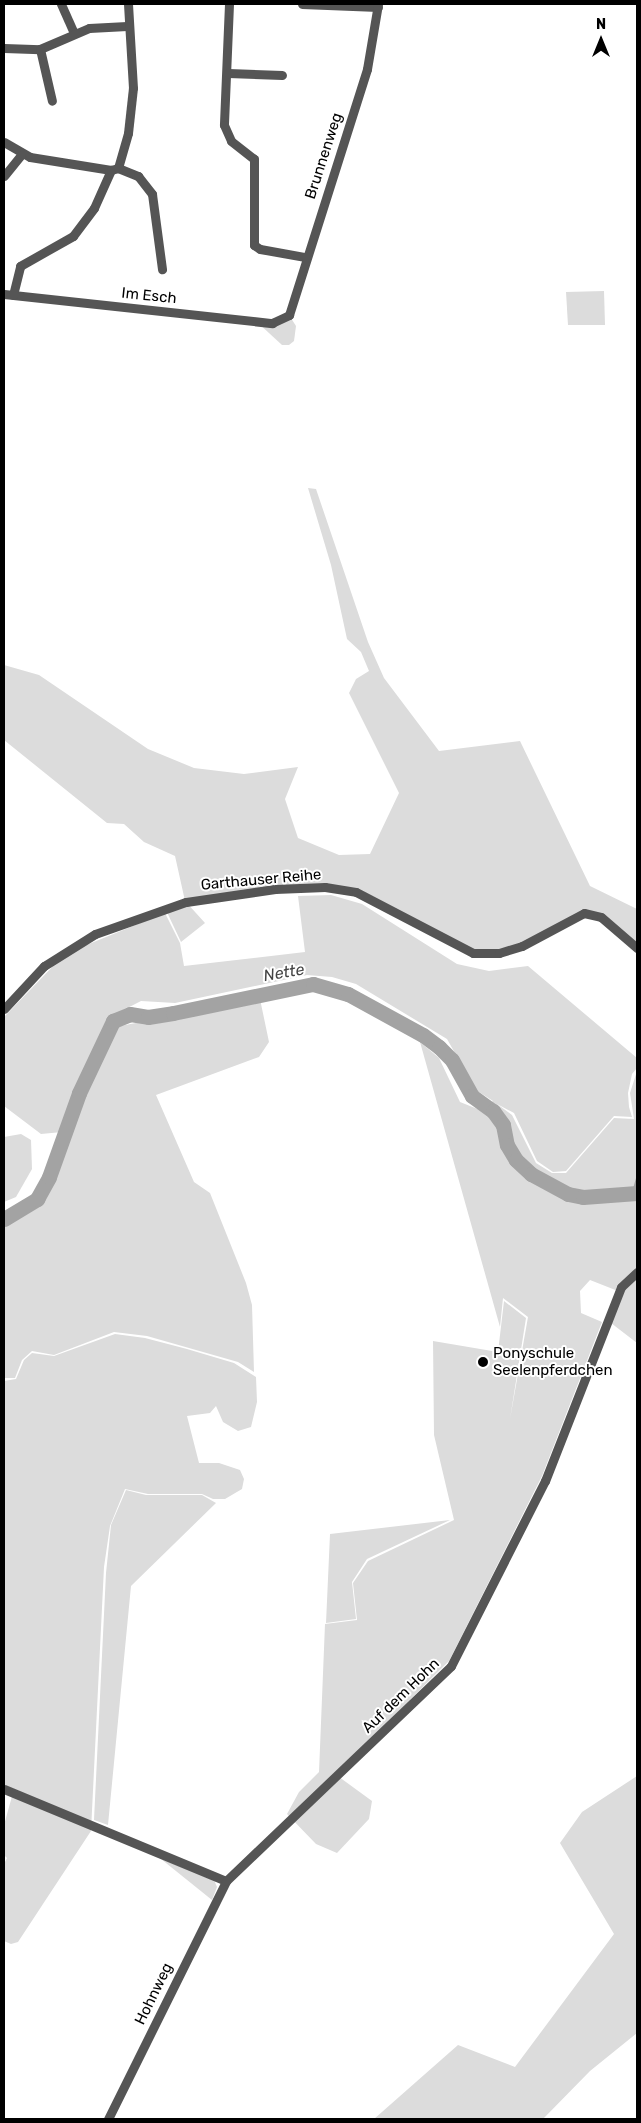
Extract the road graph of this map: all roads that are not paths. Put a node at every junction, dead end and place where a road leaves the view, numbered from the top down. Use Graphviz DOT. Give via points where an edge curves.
graph roads {
  1 [pos="61,4"];
  2 [pos="128,4"];
  3 [pos="229,4"];
  4 [pos="302,4"];
  5 [pos="378,5"];
  6 [pos="127,26"];
  7 [pos="74,33"];
  8 [pos="4,48"];
  9 [pos="40,49"];
  10 [pos="228,72"];
  11 [pos="282,75"];
  12 [pos="52,101"];
  13 [pos="4,142"];
  14 [pos="21,155"];
  15 [pos="115,169"];
  16 [pos="4,176"];
  17 [pos="305,257"];
  18 [pos="162,269"];
  19 [pos="8,295"];
  20 [pos="289,315"];
  21 [pos="637,948"];
  22 [pos="4,1009"];
  23 [pos="637,1272"];
  24 [pos="4,1789"];
  25 [pos="226,1881"];
  26 [pos="108,2119"];
  1 -- 7 [label="street"];
  2 -- 6 [label="street"];
  3 -- 10 [label="street"];
  4 -- 5 [label="street"];
  5 -- 17 [label="street, Brunnenweg" via="367,69"];
  6 -- 7 [label="street" via="106,26"];
  6 -- 15 [label="street" via="133,57 133,96"];
  7 -- 9 [label="street"];
  8 -- 9 [label="street"];
  9 -- 12 [label="street"];
  10 -- 11 [label="street"];
  10 -- 17 [label="street" via="226,134 250,153 255,166 254,245 260,249"];
  13 -- 14 [label="street"];
  14 -- 15 [label="street"];
  14 -- 16 [label="street"];
  15 -- 18 [label="street" via="138,176 152,194"];
  15 -- 19 [label="street" via="78,231 56,248 20,266"];
  17 -- 20 [label="street, Brunnenweg"];
  19 -- 20 [label="street, Im Esch" via="272,323"];
  21 -- 22 [label="street, Garthauser Reihe" via="601,917 584,913 522,946 499,953 473,953 356,892 325,887 267,890 173,905 95,934 44,966"];
  23 -- 25 [label="street, Auf dem Hohn" via="621,1287 545,1481 451,1666"];
  24 -- 25 [label="street"];
  25 -- 26 [label="street, Hohnweg"];
}
